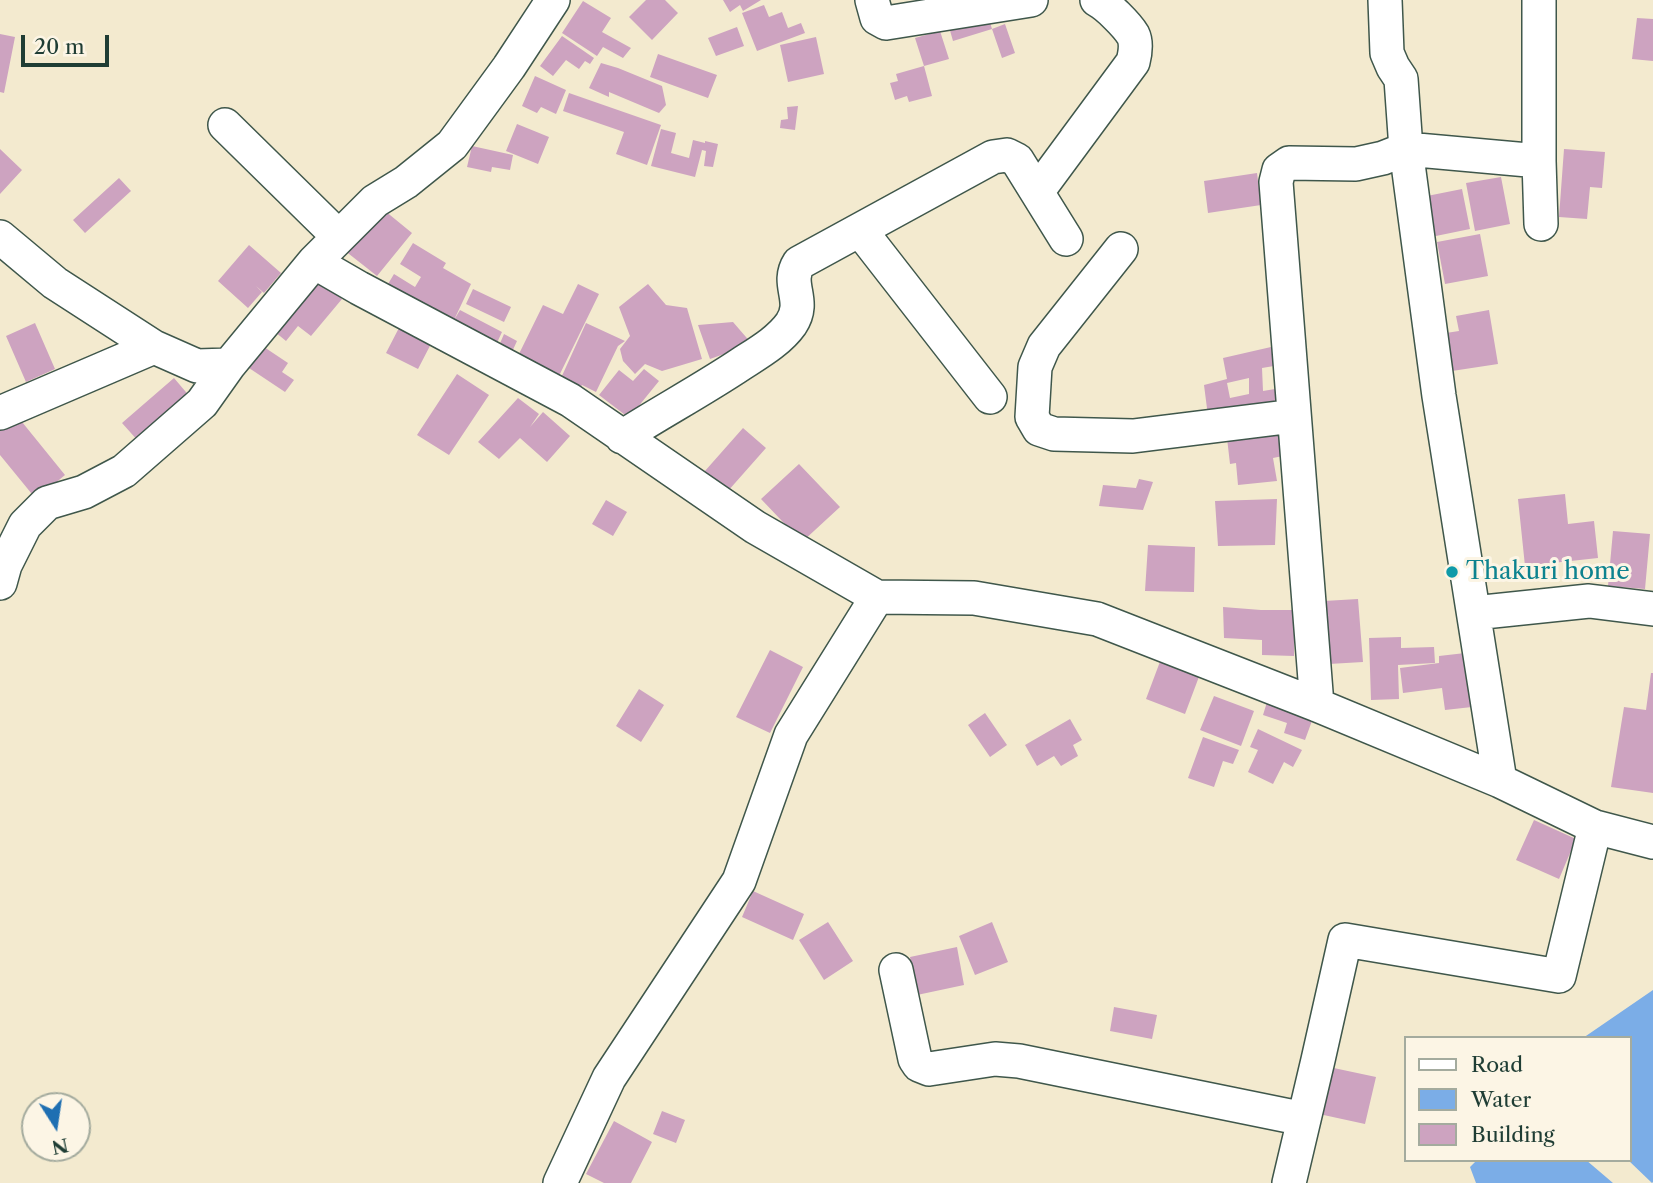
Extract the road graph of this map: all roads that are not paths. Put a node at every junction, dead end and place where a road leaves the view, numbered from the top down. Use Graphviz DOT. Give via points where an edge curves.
graph roads {
  1 [pos="553,0"];
  2 [pos="872,0"];
  3 [pos="1031,0"];
  4 [pos="1097,0"];
  5 [pos="1385,0"];
  6 [pos="1539,0"];
  7 [pos="225,125"];
  8 [pos="1406,149"];
  9 [pos="1539,161"];
  10 [pos="1037,192"];
  11 [pos="1541,224"];
  12 [pos="860,230"];
  13 [pos="0,237"];
  14 [pos="339,237"];
  15 [pos="1066,239"];
  16 [pos="1121,249"];
  17 [pos="314,262"];
  18 [pos="154,347"];
  19 [pos="229,365"];
  20 [pos="989,397"];
  21 [pos="0,413"];
  22 [pos="1294,416"];
  23 [pos="622,437"];
  24 [pos="0,583"];
  25 [pos="877,597"];
  26 [pos="1653,609"];
  27 [pos="1474,613"];
  28 [pos="1317,705"];
  29 [pos="1500,781"];
  30 [pos="1595,827"];
  31 [pos="1653,842"];
  32 [pos="896,970"];
  33 [pos="1304,1119"];
  34 [pos="560,1183"];
  35 [pos="1289,1183"];
  1 -- 14 [label="street" via="452,145 375,201"];
  2 -- 3 [label="street" via="877,18 886,23"];
  4 -- 10 [label="street" via="1134,36 1133,62"];
  5 -- 8 [label="street" via="1387,53 1401,79"];
  6 -- 9 [label="street"];
  7 -- 14 [label="street"];
  8 -- 9 [label="street"];
  8 -- 22 [label="street" via="1356,164 1289,163 1279,170 1276,182"];
  8 -- 27 [label="street"];
  9 -- 11 [label="street"];
  10 -- 12 [label="street" via="1017,160 1007,155 993,158"];
  10 -- 15 [label="street"];
  12 -- 20 [label="street"];
  12 -- 23 [label="street" via="799,263 793,280 798,309 766,348"];
  13 -- 18 [label="street" via="55,283"];
  14 -- 17 [label="street"];
  16 -- 22 [label="street" via="1044,346 1035,366 1032,416 1039,429 1054,434 1133,436"];
  17 -- 19 [label="street"];
  17 -- 23 [label="street" via="570,400"];
  18 -- 19 [label="street" via="197,366"];
  18 -- 21 [label="street"];
  19 -- 24 [label="street" via="201,403 124,471 84,492 47,503 25,525"];
  22 -- 28 [label="street"];
  23 -- 25 [label="street" via="755,527"];
  25 -- 28 [label="street" via="974,598 1097,619"];
  25 -- 34 [label="street" via="791,735 739,881 609,1078"];
  26 -- 27 [label="street" via="1589,601"];
  27 -- 29 [label="street"];
  28 -- 29 [label="street"];
  29 -- 30 [label="street"];
  30 -- 31 [label="street"];
  30 -- 33 [label="street" via="1559,976 1345,940"];
  32 -- 33 [label="street" via="915,1059 929,1069 1019,1060"];
  33 -- 35 [label="street"];
}
